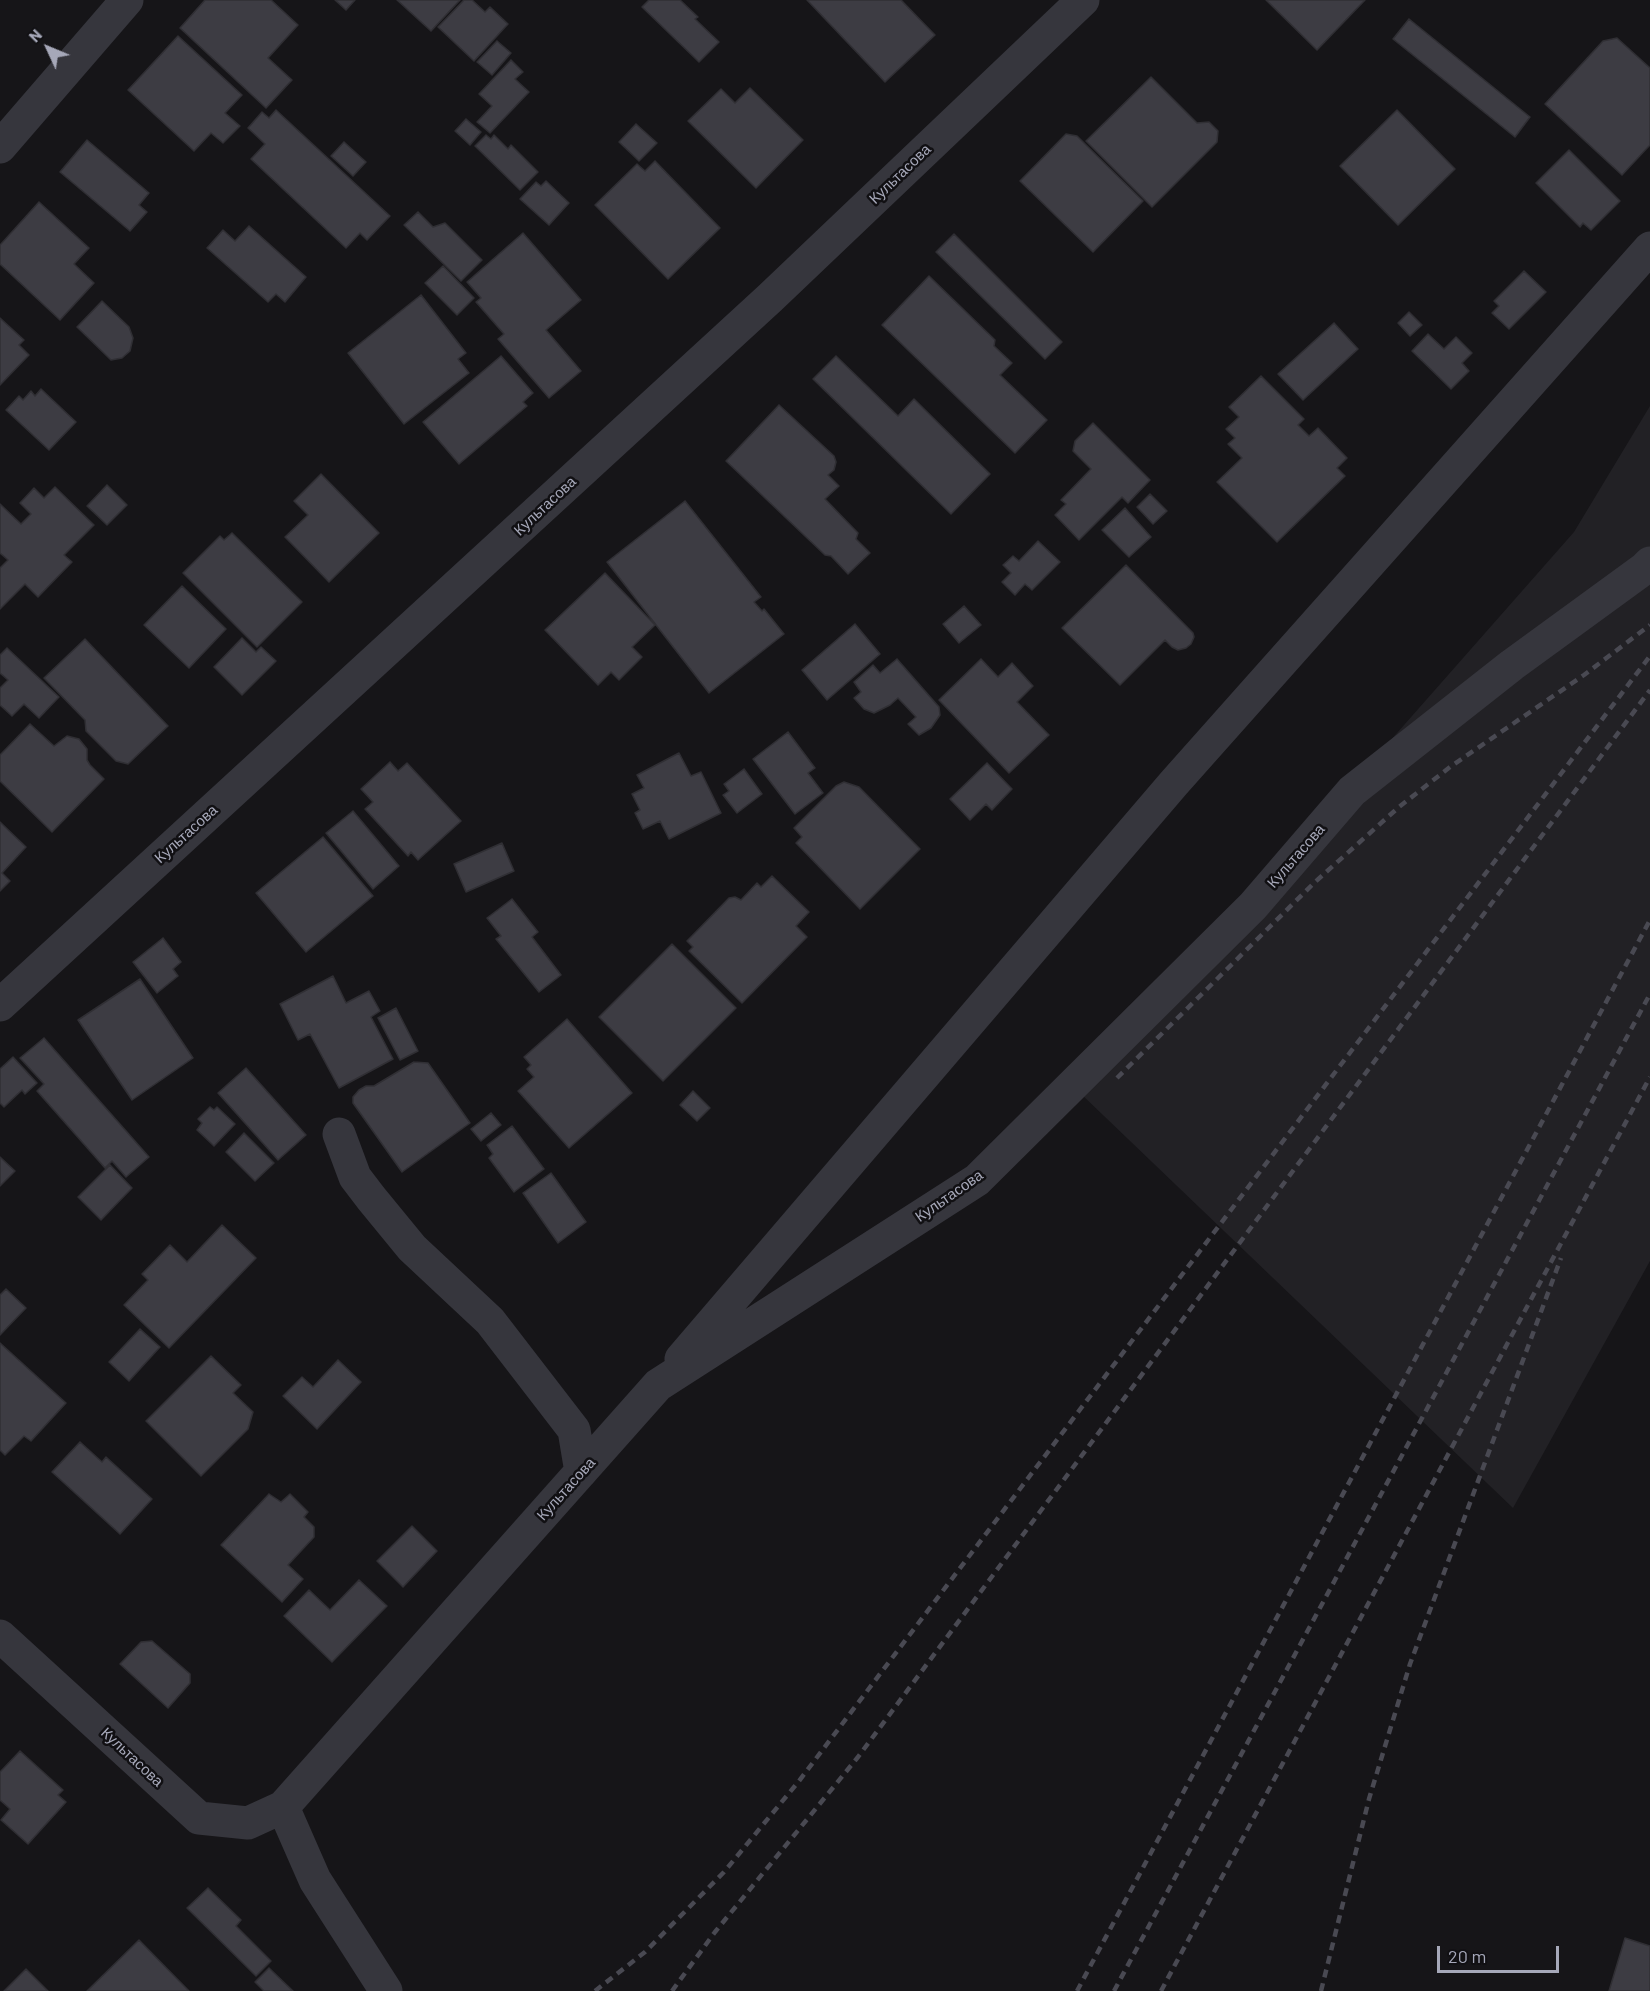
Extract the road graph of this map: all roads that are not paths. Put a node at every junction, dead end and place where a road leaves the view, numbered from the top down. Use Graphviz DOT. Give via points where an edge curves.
graph roads {
  1 [pos="126,0"];
  2 [pos="1083,0"];
  3 [pos="0,147"];
  4 [pos="1650,248"];
  5 [pos="1650,563"];
  6 [pos="0,1005"];
  7 [pos="339,1134"];
  8 [pos="658,1385"];
  9 [pos="581,1472"];
  10 [pos="0,1636"];
  11 [pos="284,1807"];
  12 [pos="386,1991"];
  1 -- 3 [label="street"];
  2 -- 6 [label="street, Культасова" via="770,298"];
  4 -- 8 [label="street" via="1174,783"];
  5 -- 8 [label="street, Культасова" via="1352,791 1252,906 977,1180"];
  7 -- 9 [label="street" via="355,1177 371,1198 412,1248 490,1321 574,1430"];
  8 -- 9 [label="street, Культасова"];
  9 -- 11 [label="street, Культасова"];
  10 -- 11 [label="street, Культасова" via="199,1818 248,1823"];
  11 -- 12 [label="street" via="315,1880"];
}
